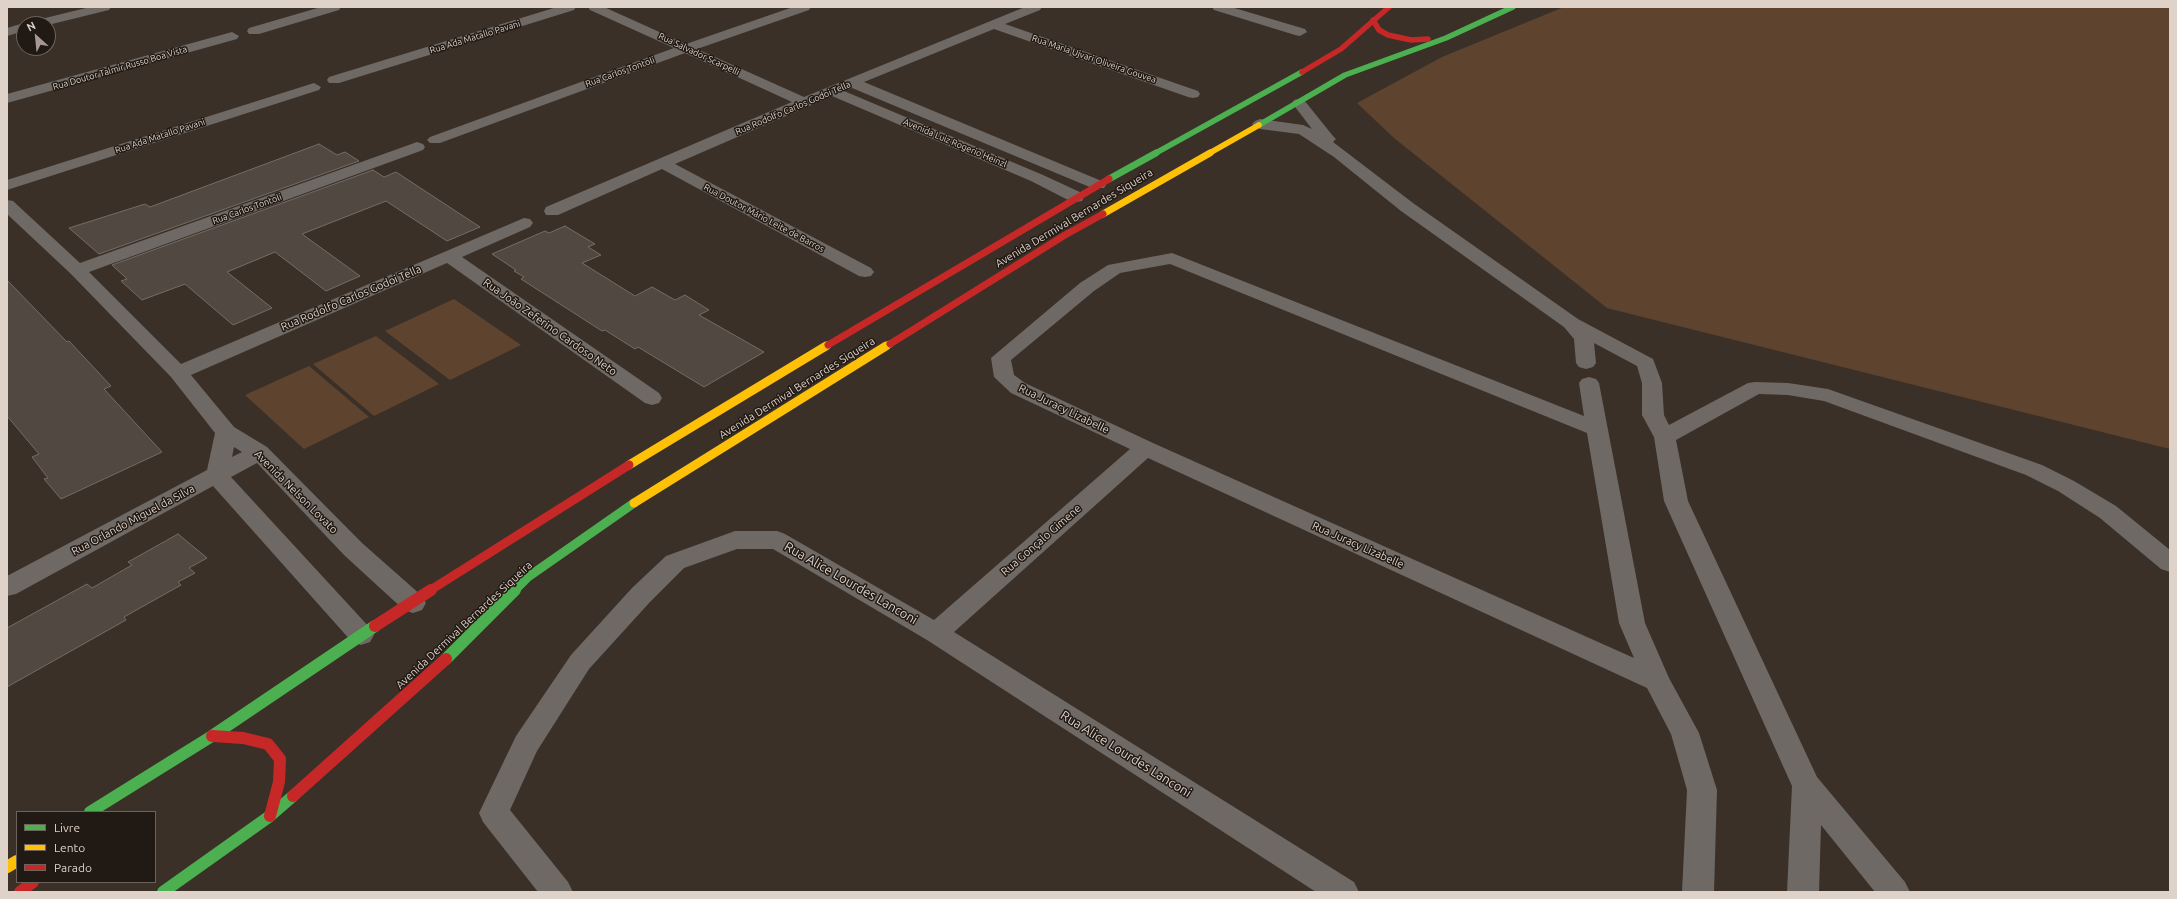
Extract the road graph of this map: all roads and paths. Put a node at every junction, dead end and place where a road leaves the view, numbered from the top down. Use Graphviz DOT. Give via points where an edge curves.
graph roads {
  1 [pos="104,7"];
  2 [pos="335,7"];
  3 [pos="570,7"];
  4 [pos="594,7"];
  5 [pos="805,7"];
  6 [pos="1036,7"];
  7 [pos="1218,7"];
  8 [pos="1389,7"];
  9 [pos="1513,7"];
  10 [pos="56,19"];
  11 [pos="1373,20"];
  12 [pos="995,25"];
  13 [pos="254,30"];
  14 [pos="1300,32"];
  15 [pos="232,36"];
  16 [pos="1446,38"];
  17 [pos="686,48"];
  18 [pos="334,80"];
  19 [pos="853,83"];
  20 [pos="314,87"];
  21 [pos="833,91"];
  22 [pos="1193,94"];
  23 [pos="7,100"];
  24 [pos="804,102"];
  25 [pos="1300,103"];
  26 [pos="1260,124"];
  27 [pos="435,140"];
  28 [pos="417,147"];
  29 [pos="1340,154"];
  30 [pos="662,163"];
  31 [pos="7,185"];
  32 [pos="1098,185"];
  33 [pos="1076,197"];
  34 [pos="7,205"];
  35 [pos="552,211"];
  36 [pos="524,223"];
  37 [pos="449,256"];
  38 [pos="77,270"];
  39 [pos="865,272"];
  40 [pos="1571,323"];
  41 [pos="178,373"];
  42 [pos="652,398"];
  43 [pos="1597,429"];
  44 [pos="226,432"];
  45 [pos="1665,437"];
  46 [pos="1145,448"];
  47 [pos="259,452"];
  48 [pos="217,476"];
  49 [pos="2170,563"];
  50 [pos="7,587"];
  51 [pos="413,603"];
  52 [pos="936,633"];
  53 [pos="361,635"];
  54 [pos="1657,680"];
  55 [pos="212,736"];
  56 [pos="1807,786"];
  57 [pos="92,811"];
  58 [pos="270,816"];
  59 [pos="16,861"];
  60 [pos="7,867"];
  61 [pos="38,884"];
  62 [pos="20,892"];
  63 [pos="163,892"];
  64 [pos="557,892"];
  65 [pos="1343,892"];
  66 [pos="1698,892"];
  67 [pos="1803,892"];
  68 [pos="1894,892"];
  1 -- 10 [label="street"];
  2 -- 13 [label="street"];
  3 -- 18 [label="street, Rua Ada Matallo Pavani"];
  4 -- 17 [label="street, Rua Salvador Scarpelli"];
  5 -- 17 [label="street, Rua Carlos Tontoli"];
  6 -- 12 [label="street, Rua Rodolfo Carlos Godoi Tella"];
  7 -- 14 [label="street"];
  8 -- 11 [label="main road, Avenida Dermival Bernardes Siqueira"];
  9 -- 16 [label="main road, Avenida Dermival Bernardes Siqueira"];
  11 -- 16 [label="main road" via="1380,30 1397,38"];
  11 -- 32 [label="main road, Avenida Dermival Bernardes Siqueira" via="1341,49"];
  12 -- 19 [label="street, Rua Rodolfo Carlos Godoi Tella"];
  12 -- 22 [label="street, Rua Maria Ujvari Oliveira Gouvea"];
  15 -- 23 [label="street, Rua Doutor Talmir Russo Boa Vista"];
  16 -- 25 [label="main road, Avenida Dermival Bernardes Siqueira" via="1345,75"];
  17 -- 24 [label="street, Rua Salvador Scarpelli"];
  17 -- 27 [label="street, Rua Carlos Tontoli"];
  19 -- 21 [label="street, Rua Rodolfo Carlos Godoi Tella"];
  19 -- 32 [label="street, Avenida Luiz Rogerio Heinzl"];
  20 -- 31 [label="street, Rua Ada Matallo Pavani"];
  21 -- 24 [label="street, Rua Rodolfo Carlos Godoi Tella"];
  21 -- 33 [label="street, Avenida Luiz Rogerio Heinzl"];
  24 -- 30 [label="street, Rua Rodolfo Carlos Godoi Tella"];
  25 -- 26 [label="main road, Avenida Dermival Bernardes Siqueira"];
  25 -- 29 [label="street"];
  26 -- 29 [label="street" via="1303,130"];
  26 -- 58 [label="main road, Avenida Dermival Bernardes Siqueira" via="1065,235 612,517 528,577 427,678"];
  28 -- 38 [label="street, Rua Carlos Tontoli"];
  29 -- 40 [label="street" via="1407,206"];
  30 -- 35 [label="street, Rua Rodolfo Carlos Godoi Tella"];
  30 -- 39 [label="street, Rua Doutor Mário Leite de Barros"];
  32 -- 33 [label="main road, Avenida Dermival Bernardes Siqueira"];
  33 -- 51 [label="main road, Avenida Dermival Bernardes Siqueira" via="617,473"];
  34 -- 38 [label="street, Avenida Nelson Lovato"];
  36 -- 37 [label="street, Rua Rodolfo Carlos Godoi Tella"];
  37 -- 41 [label="street, Rua Rodolfo Carlos Godoi Tella"];
  37 -- 42 [label="street, Rua João Zeferino Cardoso Neto"];
  38 -- 41 [label="street, Avenida Nelson Lovato"];
  40 -- 43 [label="street" via="1584,338"];
  40 -- 45 [label="street" via="1646,363 1652,383 1653,415"];
  41 -- 44 [label="street, Avenida Nelson Lovato"];
  43 -- 46 [label="street, Rua Juracy Lizabelle" via="1172,258 1114,270 1087,287 1001,358 1004,377 1018,388"];
  43 -- 54 [label="street" via="1632,623"];
  44 -- 47 [label="street, Avenida Nelson Lovato"];
  44 -- 48 [label="street"];
  45 -- 49 [label="street" via="1755,388 1788,388 1828,396 2034,470 2108,512"];
  45 -- 56 [label="street" via="1676,501"];
  46 -- 52 [label="street, Rua Gonçalo Gimene"];
  46 -- 54 [label="street, Rua Juracy Lizabelle"];
  47 -- 48 [label="street, Rua Orlando Miguel da Silva"];
  47 -- 51 [label="street, Avenida Nelson Lovato" via="353,549"];
  48 -- 50 [label="street, Rua Orlando Miguel da Silva"];
  48 -- 53 [label="street"];
  51 -- 53 [label="main road, Avenida Dermival Bernardes Siqueira"];
  52 -- 64 [label="street, Rua Alice Lourdes Lanconi" via="777,540 735,540 675,562 580,662 526,744 494,813"];
  52 -- 65 [label="street, Rua Alice Lourdes Lanconi"];
  53 -- 55 [label="main road, Avenida Dermival Bernardes Siqueira"];
  54 -- 66 [label="street" via="1685,733 1702,790"];
  55 -- 57 [label="main road, Avenida Dermival Bernardes Siqueira"];
  55 -- 58 [label="main road" via="242,738 268,744 280,759 280,782"];
  56 -- 67 [label="street"];
  56 -- 68 [label="street"];
  58 -- 63 [label="main road, Avenida Dermival Bernardes Siqueira"];
  59 -- 60 [label="main road"];
  61 -- 62 [label="main road"];
}
